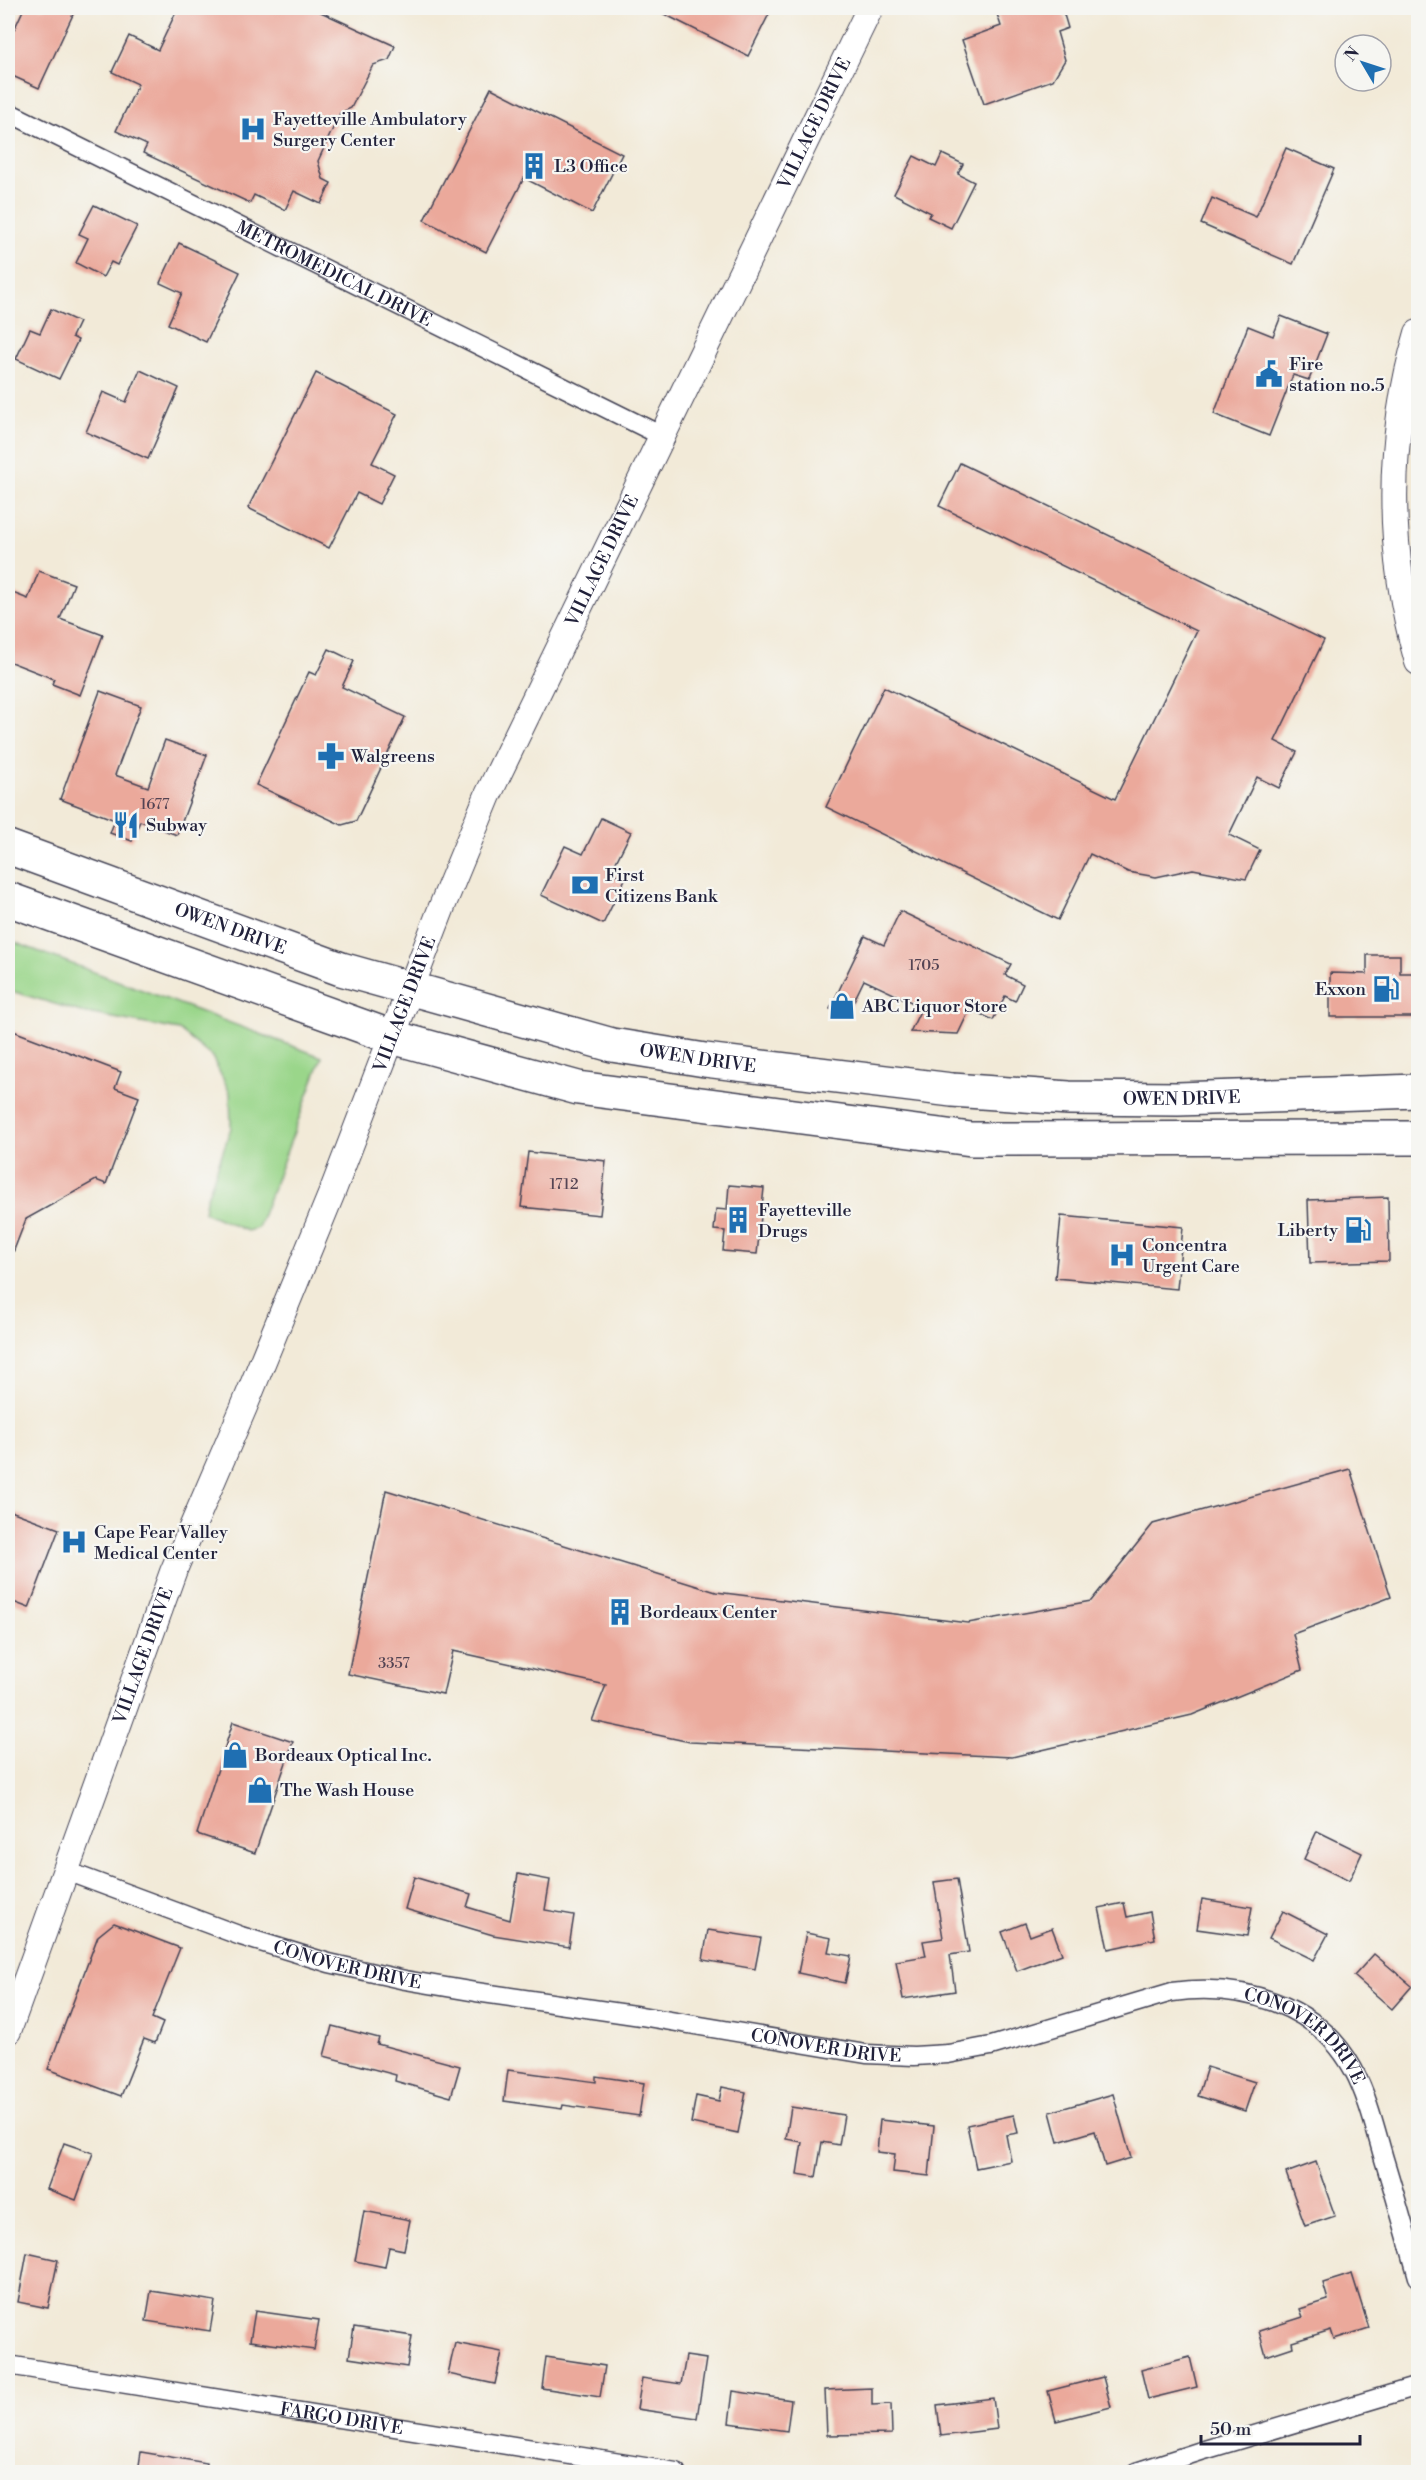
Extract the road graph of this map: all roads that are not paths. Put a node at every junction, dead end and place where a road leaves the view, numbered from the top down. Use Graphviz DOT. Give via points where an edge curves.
graph roads {
  1 [pos="870,8"];
  2 [pos="8,112"];
  3 [pos="1419,333"];
  4 [pos="662,436"];
  5 [pos="1419,662"];
  6 [pos="8,847"];
  7 [pos="8,898"];
  8 [pos="411,989"];
  9 [pos="392,1037"];
  10 [pos="1419,1091"];
  11 [pos="1419,1138"];
  12 [pos="66,1871"];
  13 [pos="8,2031"];
  14 [pos="1419,2277"];
  15 [pos="8,2365"];
  16 [pos="1419,2386"];
  17 [pos="676,2472"];
  18 [pos="1136,2472"];
  1 -- 4 [label="main road, VILLAGE DRIVE"];
  2 -- 4 [label="street, METROMEDICAL DRIVE"];
  3 -- 5 [label="main road" via="1401,404 1394,509 1398,567"];
  4 -- 8 [label="main road, VILLAGE DRIVE" via="488,795"];
  6 -- 8 [label="highway, OWEN DRIVE" via="320,961"];
  7 -- 9 [label="highway"];
  8 -- 9 [label="main road, VILLAGE DRIVE"];
  8 -- 10 [label="highway, OWEN DRIVE" via="612,1045 952,1090 1069,1098 1178,1099"];
  9 -- 11 [label="highway" via="578,1088 971,1139"];
  9 -- 12 [label="main road, VILLAGE DRIVE" via="278,1326 173,1572"];
  12 -- 13 [label="main road, VILLAGE DRIVE"];
  12 -- 14 [label="street, CONOVER DRIVE" via="242,1936 351,1968 476,1992 866,2054 948,2054 991,2046 1172,1992 1210,1989 1258,1996 1285,2006 1313,2025 1352,2067 1366,2098"];
  15 -- 17 [label="street, FARGO DRIVE"];
  16 -- 18 [label="street"];
}
